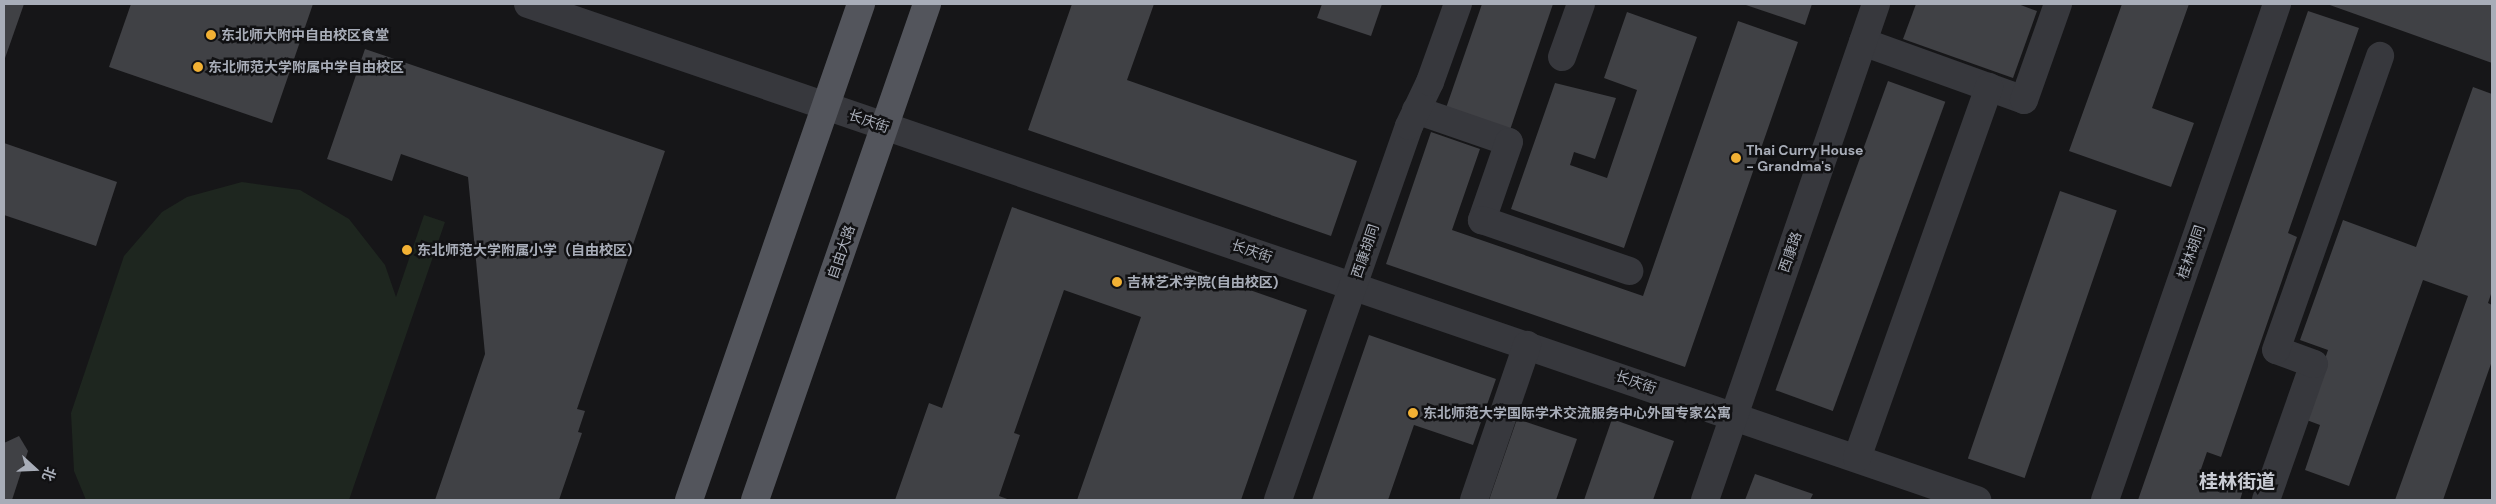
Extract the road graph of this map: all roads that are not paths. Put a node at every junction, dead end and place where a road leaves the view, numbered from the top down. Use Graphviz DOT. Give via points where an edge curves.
graph roads {
  1 [pos="528,4"];
  2 [pos="861,4"];
  3 [pos="926,4"];
  4 [pos="1458,4"];
  5 [pos="1581,4"];
  6 [pos="1876,4"];
  7 [pos="2058,4"];
  8 [pos="2277,4"];
  9 [pos="1863,42"];
  10 [pos="2380,56"];
  11 [pos="1562,57"];
  12 [pos="1989,87"];
  13 [pos="826,106"];
  14 [pos="1416,110"];
  15 [pos="884,126"];
  16 [pos="1629,271"];
  17 [pos="1353,286"];
  18 [pos="1527,345"];
  19 [pos="1734,416"];
  20 [pos="1857,458"];
  21 [pos="689,500"];
  22 [pos="755,500"];
  23 [pos="1278,500"];
  24 [pos="1474,500"];
  25 [pos="1705,500"];
  26 [pos="1977,500"];
  27 [pos="2105,500"];
  28 [pos="2266,500"];
  1 -- 13 [label="street, 长庆街"];
  2 -- 13 [label="main road"];
  3 -- 15 [label="main road, 自由大路"];
  4 -- 14 [label="street, 西康胡同"];
  5 -- 11 [label="street"];
  6 -- 9 [label="street, 西康路"];
  7 -- 12 [label="street" via="2024,100"];
  8 -- 27 [label="street, 桂林胡同"];
  9 -- 12 [label="street"];
  9 -- 19 [label="street, 西康路"];
  10 -- 28 [label="street" via="2276,350 2314,364"];
  12 -- 20 [label="street"];
  13 -- 15 [label="street, 长庆街"];
  13 -- 21 [label="main road"];
  14 -- 16 [label="street" via="1509,142 1482,220"];
  14 -- 17 [label="street, 西康胡同"];
  15 -- 17 [label="street, 长庆街"];
  15 -- 22 [label="main road, 自由大路"];
  17 -- 18 [label="street, 长庆街"];
  17 -- 23 [label="street, 西康胡同"];
  18 -- 19 [label="street, 长庆街"];
  18 -- 24 [label="street"];
  19 -- 20 [label="street, 长庆街"];
  19 -- 25 [label="street, 西康路"];
  20 -- 26 [label="street, 长庆街"];
}
